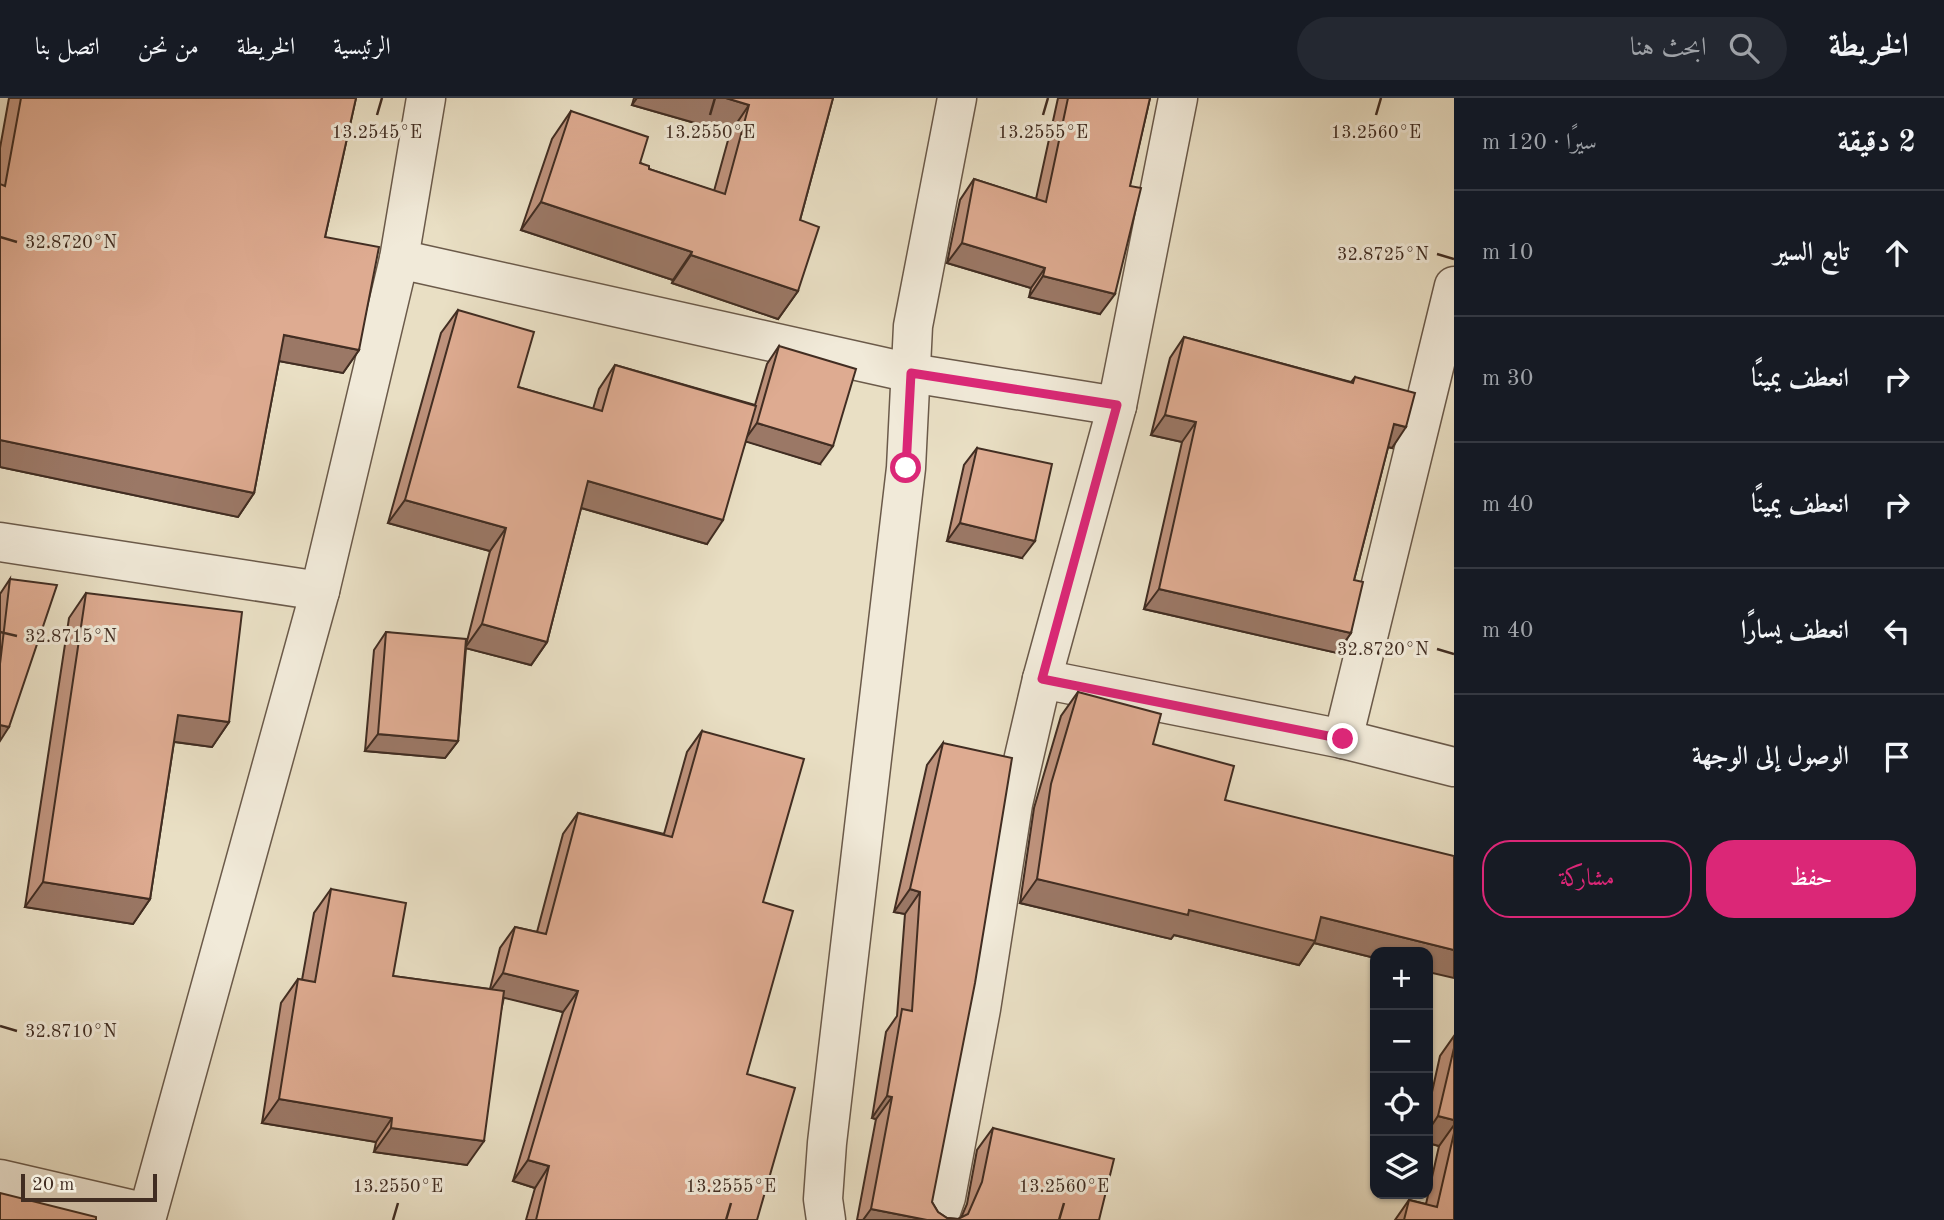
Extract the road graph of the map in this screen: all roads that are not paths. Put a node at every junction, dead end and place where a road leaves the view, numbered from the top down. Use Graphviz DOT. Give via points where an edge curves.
graph roads {
  1 [pos="426,98"];
  2 [pos="957,98"];
  3 [pos="1178,98"];
  4 [pos="399,259"];
  5 [pos="1454,286"];
  6 [pos="911,373"];
  7 [pos="1117,405"];
  8 [pos="0,542"];
  9 [pos="320,592"];
  10 [pos="1042,679"];
  11 [pos="1343,739"];
  12 [pos="1454,767"];
  13 [pos="0,1179"];
  14 [pos="146,1216"];
  15 [pos="826,1220"];
  16 [pos="938,1220"];
  1 -- 4 [label="street"];
  2 -- 6 [label="street" via="919,285"];
  3 -- 7 [label="street"];
  4 -- 6 [label="street"];
  4 -- 9 [label="street"];
  5 -- 11 [label="street"];
  6 -- 7 [label="street"];
  6 -- 15 [label="street" via="906,468 827,1143"];
  7 -- 10 [label="street"];
  8 -- 9 [label="street"];
  9 -- 14 [label="street"];
  10 -- 11 [label="street"];
  10 -- 16 [label="street" via="1013,804 981,1009"];
  11 -- 12 [label="street"];
  13 -- 14 [label="street"];
}
